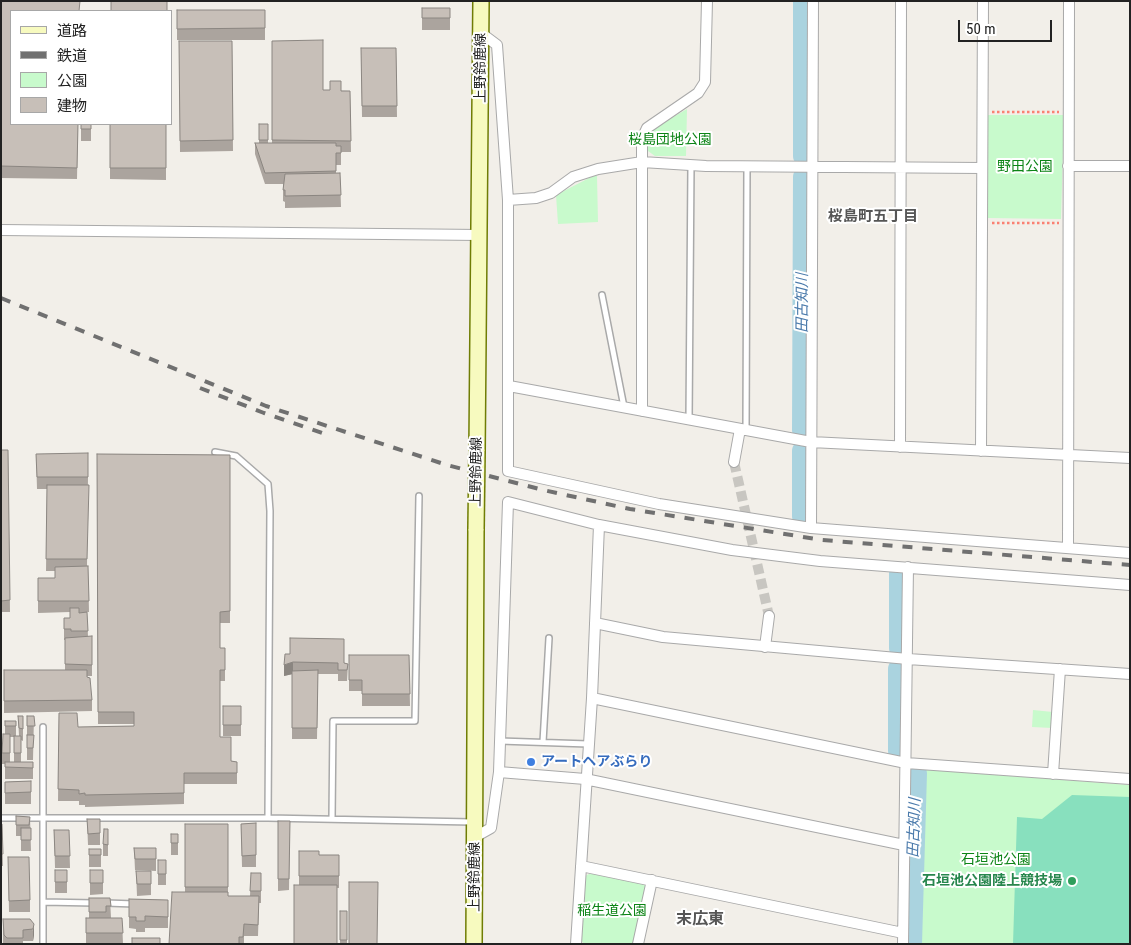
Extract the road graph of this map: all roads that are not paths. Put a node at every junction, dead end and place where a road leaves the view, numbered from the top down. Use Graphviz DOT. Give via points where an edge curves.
graph roads {
  1 [pos="481,1"];
  2 [pos="706,1"];
  3 [pos="813,1"];
  4 [pos="900,1"];
  5 [pos="983,1"];
  6 [pos="1069,1"];
  7 [pos="481,33"];
  8 [pos="642,162"];
  9 [pos="690,164"];
  10 [pos="747,166"];
  11 [pos="901,166"];
  12 [pos="1068,166"];
  13 [pos="1130,166"];
  14 [pos="812,167"];
  15 [pos="982,168"];
  16 [pos="508,200"];
  17 [pos="1,230"];
  18 [pos="480,235"];
  19 [pos="602,295"];
  20 [pos="509,386"];
  21 [pos="624,408"];
  22 [pos="642,411"];
  23 [pos="689,420"];
  24 [pos="743,430"];
  25 [pos="811,442"];
  26 [pos="900,447"];
  27 [pos="981,451"];
  28 [pos="215,452"];
  29 [pos="1067,456"];
  30 [pos="1130,458"];
  31 [pos="734,462"];
  32 [pos="419,496"];
  33 [pos="600,525"];
  34 [pos="811,528"];
  35 [pos="1068,547"];
  36 [pos="1130,553"];
  37 [pos="908,568"];
  38 [pos="1130,585"];
  39 [pos="769,616"];
  40 [pos="594,623"];
  41 [pos="548,638"];
  42 [pos="765,647"];
  43 [pos="908,659"];
  44 [pos="1060,669"];
  45 [pos="1130,674"];
  46 [pos="592,698"];
  47 [pos="42,727"];
  48 [pos="500,741"];
  49 [pos="543,742"];
  50 [pos="588,744"];
  51 [pos="906,763"];
  52 [pos="499,772"];
  53 [pos="1053,774"];
  54 [pos="586,778"];
  55 [pos="1130,779"];
  56 [pos="1,818"];
  57 [pos="268,818"];
  58 [pos="42,819"];
  59 [pos="332,819"];
  60 [pos="475,830"];
  61 [pos="904,845"];
  62 [pos="581,866"];
  63 [pos="652,880"];
  64 [pos="43,902"];
  65 [pos="139,904"];
  66 [pos="903,933"];
  67 [pos="43,944"];
  68 [pos="474,944"];
  69 [pos="576,944"];
  70 [pos="638,944"];
  71 [pos="903,944"];
  1 -- 7 [label="main road, 上野鈴鹿線"];
  2 -- 8 [label="street" via="705,82 698,93 647,128 642,139"];
  3 -- 14 [label="street"];
  4 -- 11 [label="street"];
  5 -- 15 [label="street"];
  6 -- 12 [label="street"];
  7 -- 16 [label="street" via="497,45"];
  7 -- 18 [label="main road, 上野鈴鹿線"];
  8 -- 9 [label="street"];
  8 -- 16 [label="street" via="598,169 536,198"];
  8 -- 22 [label="street"];
  9 -- 10 [label="street"];
  9 -- 23 [label="lane"];
  10 -- 14 [label="street"];
  10 -- 24 [label="lane"];
  11 -- 14 [label="street"];
  11 -- 15 [label="street"];
  11 -- 26 [label="street"];
  12 -- 13 [label="street"];
  12 -- 29 [label="street"];
  14 -- 25 [label="street"];
  15 -- 27 [label="street"];
  16 -- 20 [label="street"];
  17 -- 18 [label="street"];
  18 -- 60 [label="main road, 上野鈴鹿線, bridge"];
  19 -- 21 [label="lane"];
  20 -- 21 [label="street"];
  20 -- 34 [label="street" via="508,471 659,504"];
  21 -- 22 [label="street"];
  22 -- 23 [label="street"];
  23 -- 24 [label="street"];
  24 -- 25 [label="street"];
  24 -- 31 [label="street"];
  25 -- 26 [label="street"];
  25 -- 34 [label="street"];
  26 -- 27 [label="street"];
  27 -- 29 [label="street"];
  28 -- 57 [label="lane" via="236,456 268,484"];
  29 -- 30 [label="street"];
  29 -- 35 [label="street"];
  32 -- 59 [label="lane" via="415,721 333,721"];
  33 -- 37 [label="street" via="732,550"];
  33 -- 40 [label="street"];
  33 -- 48 [label="street" via="508,502"];
  34 -- 35 [label="street"];
  35 -- 36 [label="street"];
  37 -- 38 [label="street"];
  37 -- 43 [label="street"];
  39 -- 42 [label="street"];
  40 -- 42 [label="street" via="663,637"];
  40 -- 46 [label="street"];
  41 -- 49 [label="lane"];
  42 -- 43 [label="street"];
  43 -- 44 [label="street"];
  43 -- 51 [label="street"];
  44 -- 45 [label="street"];
  44 -- 53 [label="street"];
  46 -- 50 [label="street"];
  46 -- 51 [label="street"];
  47 -- 58 [label="lane"];
  48 -- 49 [label="lane"];
  48 -- 52 [label="street"];
  49 -- 50 [label="lane"];
  50 -- 54 [label="street"];
  51 -- 53 [label="street"];
  51 -- 61 [label="street"];
  52 -- 54 [label="street"];
  52 -- 60 [label="street" via="491,828"];
  53 -- 55 [label="street"];
  54 -- 61 [label="street"];
  54 -- 62 [label="street"];
  56 -- 58 [label="lane"];
  57 -- 58 [label="lane"];
  57 -- 59 [label="lane"];
  58 -- 64 [label="lane"];
  59 -- 60 [label="lane"];
  60 -- 68 [label="main road, 上野鈴鹿線"];
  61 -- 66 [label="street"];
  62 -- 63 [label="street"];
  62 -- 69 [label="street"];
  63 -- 66 [label="street"];
  63 -- 70 [label="street"];
  64 -- 65 [label="lane"];
  64 -- 67 [label="lane"];
  66 -- 71 [label="street"];
}
